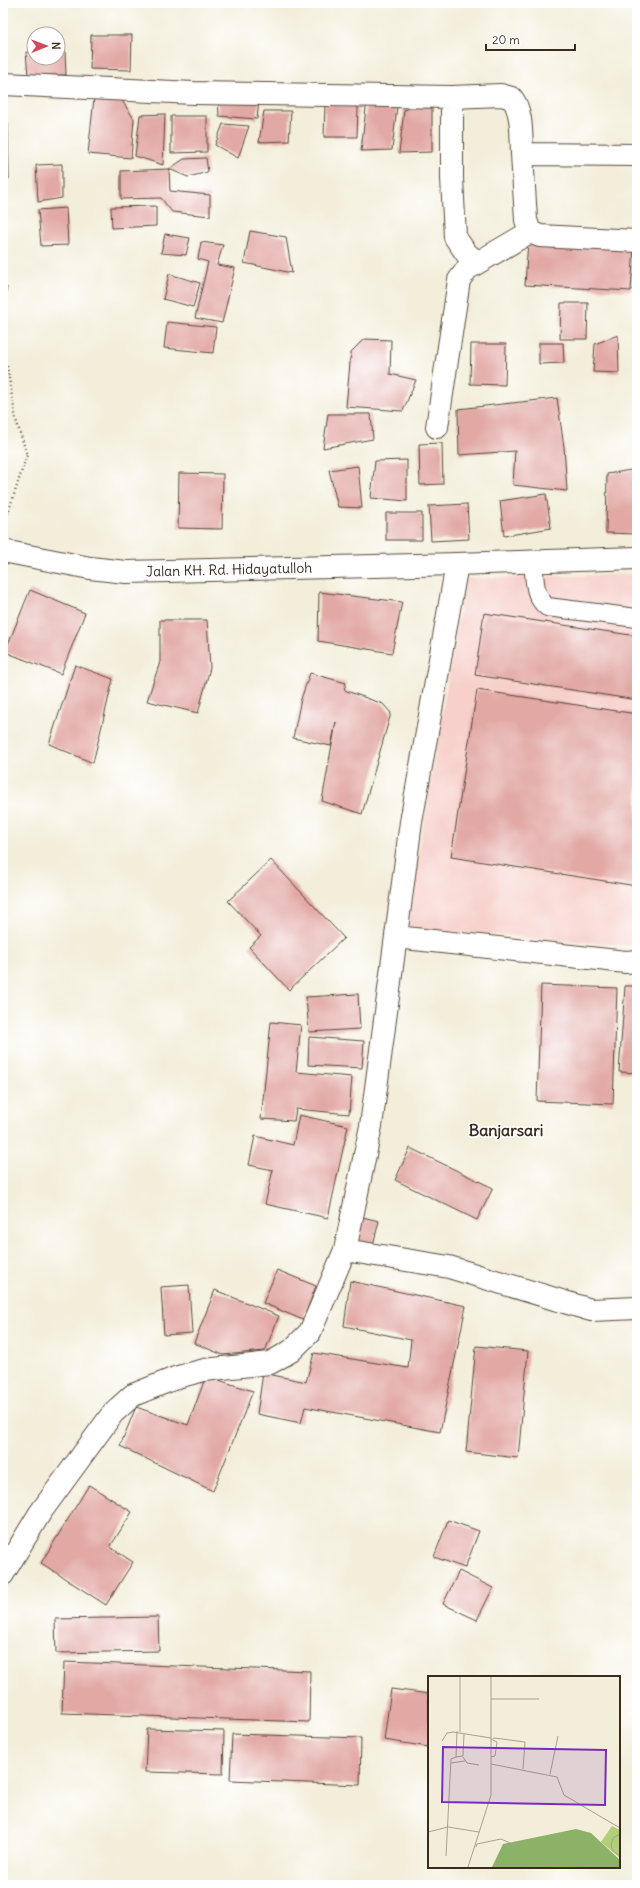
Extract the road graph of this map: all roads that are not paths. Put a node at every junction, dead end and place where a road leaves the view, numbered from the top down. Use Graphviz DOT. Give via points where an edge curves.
graph roads {
  1 [pos="3,84"];
  2 [pos="452,98"];
  3 [pos="522,154"];
  4 [pos="637,155"];
  5 [pos="530,232"];
  6 [pos="637,241"];
  7 [pos="477,262"];
  8 [pos="437,427"];
  9 [pos="3,551"];
  10 [pos="637,558"];
  11 [pos="533,562"];
  12 [pos="457,564"];
  13 [pos="637,618"];
  14 [pos="396,937"];
  15 [pos="637,961"];
  16 [pos="345,1250"];
  17 [pos="637,1308"];
  18 [pos="3,1574"];
  1 -- 2 [label="street" via="194,93"];
  2 -- 3 [label="street" via="501,95 512,98 519,116"];
  2 -- 7 [label="street" via="455,237 466,253"];
  3 -- 4 [label="street"];
  3 -- 5 [label="street" via="526,220"];
  5 -- 6 [label="street" via="540,236"];
  5 -- 7 [label="street"];
  7 -- 8 [label="street" via="467,269 459,280"];
  9 -- 12 [label="street, Jalan KH. Rd. Hidayatulloh" via="90,568 126,572"];
  10 -- 11 [label="street, Jalan KH. Rd. Hidayatulloh"];
  11 -- 12 [label="street, Jalan KH. Rd. Hidayatulloh"];
  11 -- 13 [label="lane" via="536,592 547,607"];
  12 -- 14 [label="street" via="411,822"];
  14 -- 15 [label="street" via="626,962"];
  14 -- 16 [label="street" via="371,1126"];
  16 -- 17 [label="street" via="449,1267 591,1310"];
  16 -- 18 [label="street" via="310,1332 291,1351 270,1363 204,1370 178,1377 133,1395 113,1413 40,1513"];
}
